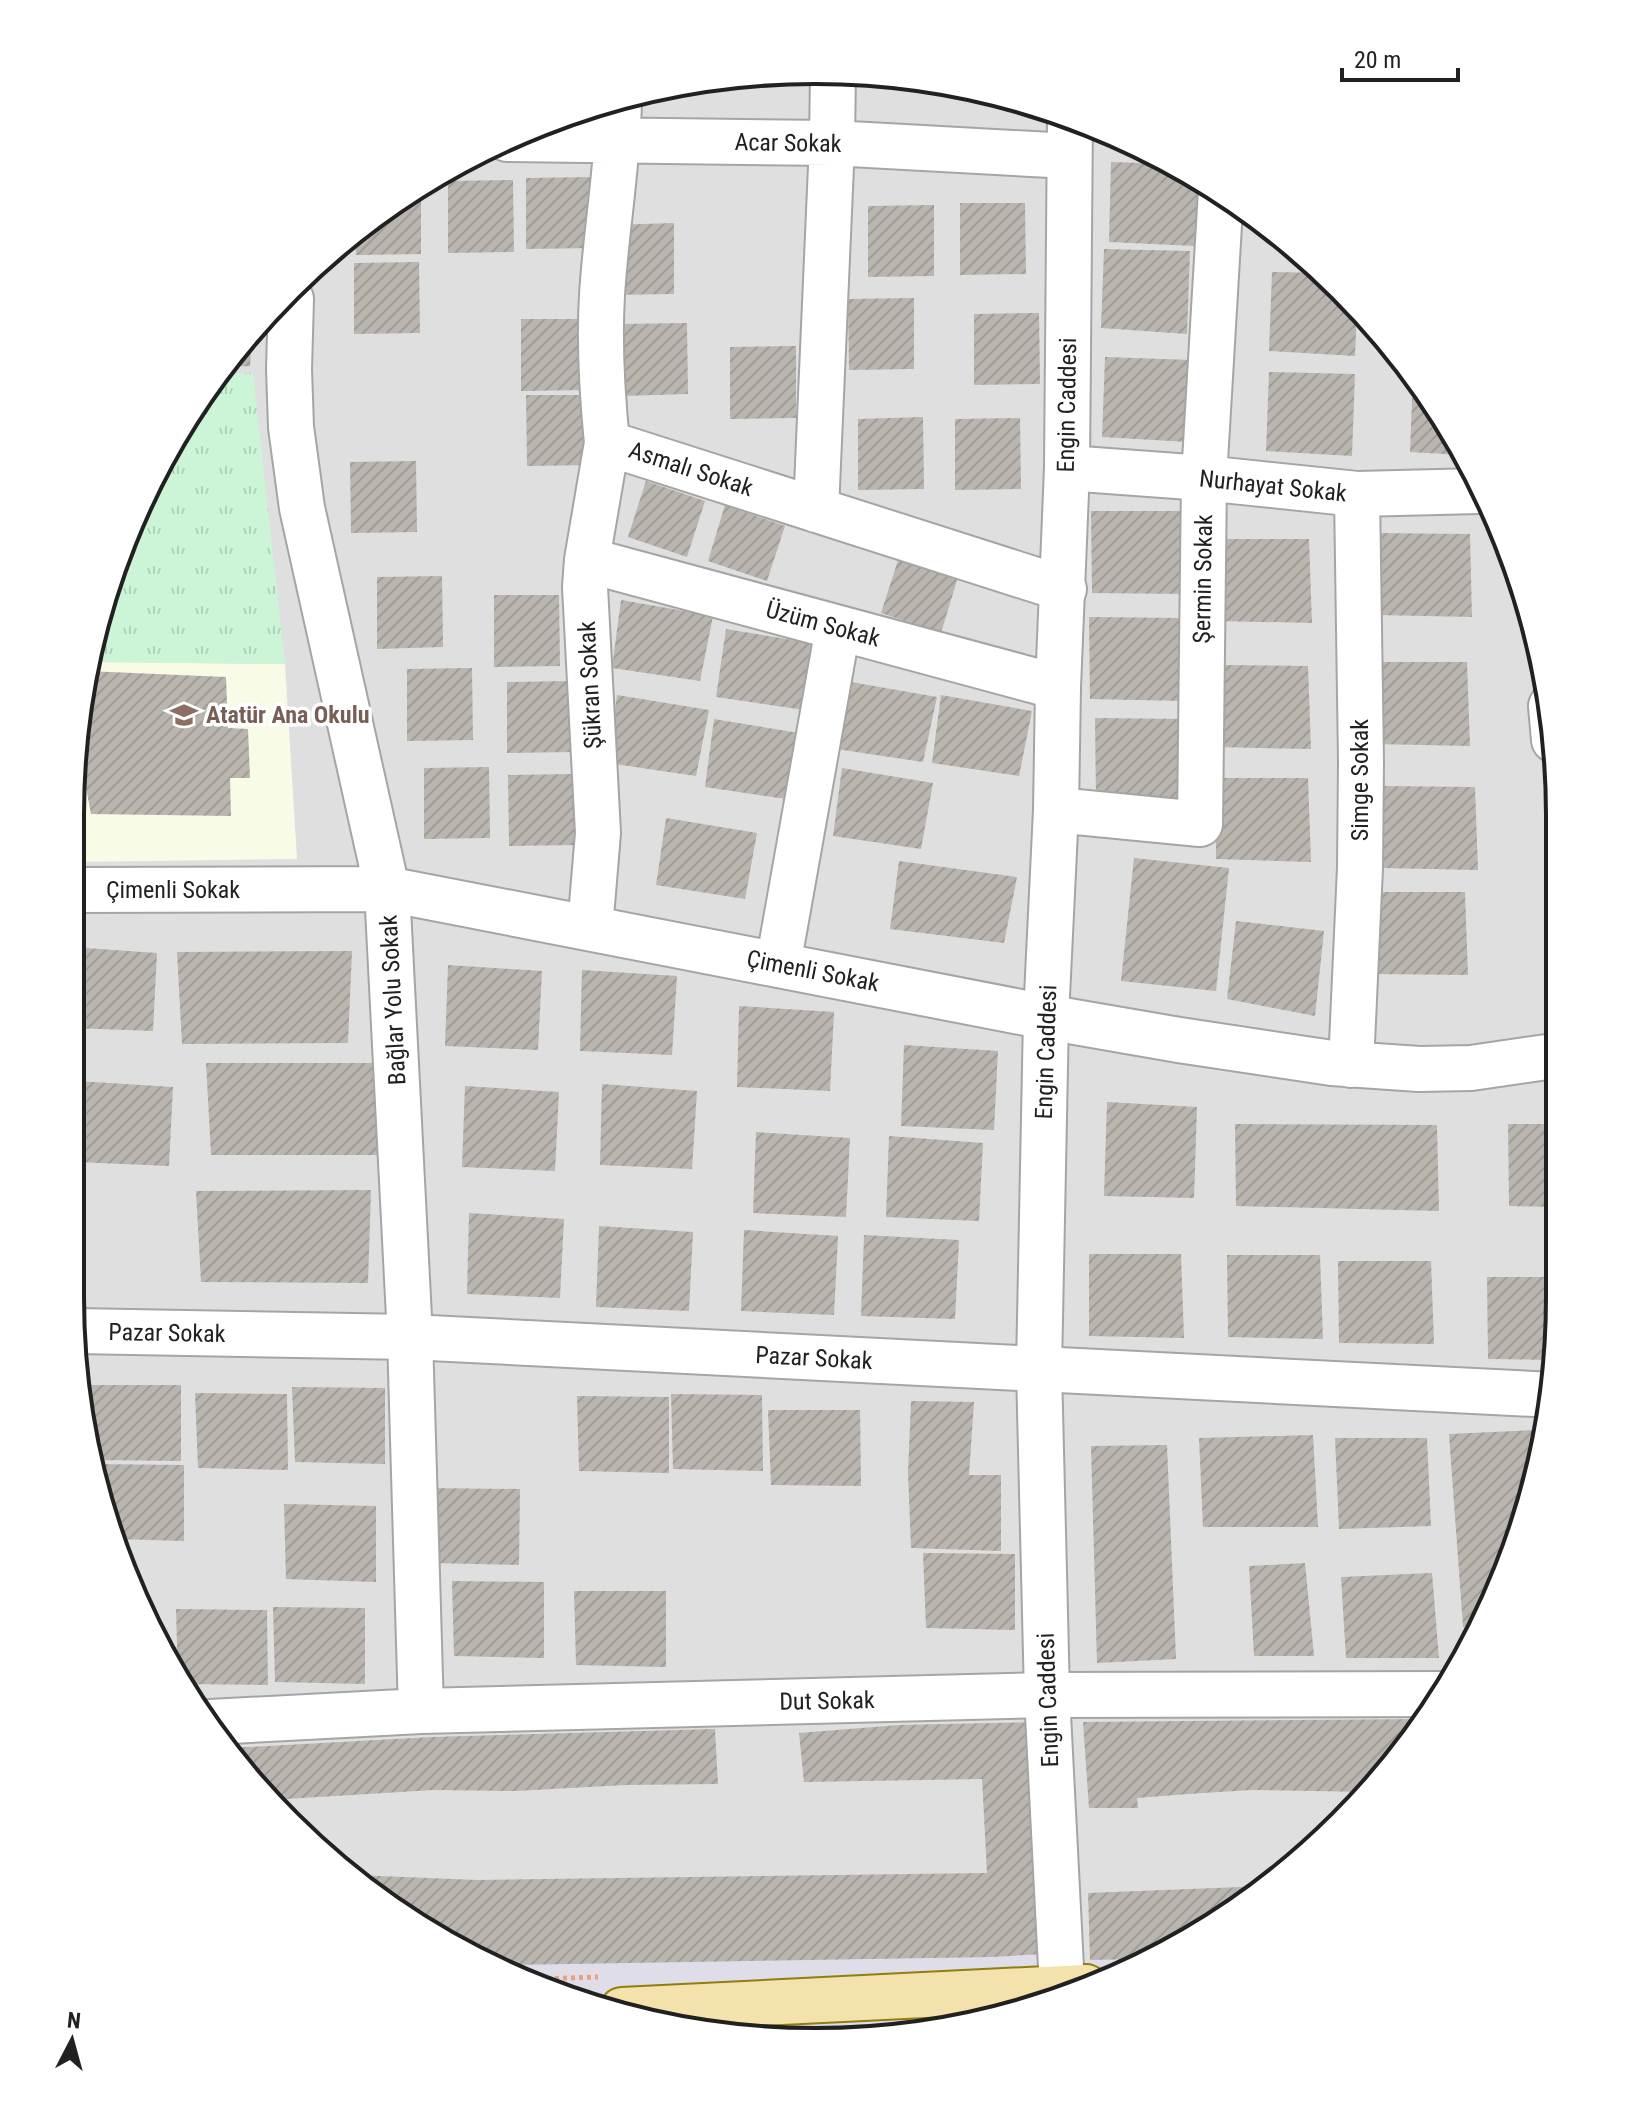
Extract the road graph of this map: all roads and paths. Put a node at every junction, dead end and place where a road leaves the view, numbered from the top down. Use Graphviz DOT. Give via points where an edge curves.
graph roads {
  1 [pos="833,85"];
  2 [pos="619,120"];
  3 [pos="563,130"];
  4 [pos="1070,137"];
  5 [pos="832,143"];
  6 [pos="1220,206"];
  7 [pos="291,306"];
  8 [pos="607,443"];
  9 [pos="1067,468"];
  10 [pos="1204,478"];
  11 [pos="1471,491"];
  12 [pos="1357,494"];
  13 [pos="816,510"];
  14 [pos="587,560"];
  15 [pos="1064,589"];
  16 [pos="838,628"];
  17 [pos="1058,687"];
  18 [pos="1056,810"];
  19 [pos="387,889"];
  20 [pos="84,890"];
  21 [pos="590,928"];
  22 [pos="778,965"];
  23 [pos="1046,1017"];
  24 [pos="1546,1057"];
  25 [pos="1351,1065"];
  26 [pos="85,1331"];
  27 [pos="410,1337"];
  28 [pos="1039,1369"];
  29 [pos="1540,1394"];
  30 [pos="1429,1694"];
  31 [pos="1047,1695"];
  32 [pos="421,1711"];
  33 [pos="220,1721"];
  34 [pos="1067,1982"];
  35 [pos="1032,1994"];
  36 [pos="651,2009"];
  1 -- 5 [label="street"];
  2 -- 3 [label="street, Acar Sokak"];
  2 -- 5 [label="street, Acar Sokak"];
  2 -- 8 [label="street, Asmalı Sokak" via="602,296 600,368"];
  4 -- 5 [label="street, Acar Sokak"];
  4 -- 9 [label="street, Engin Caddesi"];
  5 -- 13 [label="street"];
  6 -- 10 [label="street, Şermin Sokak"];
  7 -- 19 [label="street, Bağlar Yolu Sokak" via="291,427 302,508"];
  8 -- 13 [label="street, Asmalı Sokak"];
  8 -- 14 [label="street, Şükran Sokak"];
  9 -- 10 [label="street, Nurhayat Sokak"];
  9 -- 15 [label="street, Engin Caddesi"];
  10 -- 12 [label="street, Nurhayat Sokak"];
  10 -- 18 [label="street, Şermin Sokak" via="1200,824"];
  11 -- 12 [label="street, Nurhayat Sokak"];
  12 -- 25 [label="street, Simge Sokak" via="1360,868"];
  13 -- 15 [label="street, Asmalı Sokak"];
  14 -- 16 [label="street, Üzüm Sokak"];
  14 -- 21 [label="street, Şükran Sokak" via="598,833"];
  15 -- 17 [label="street, Engin Caddesi"];
  16 -- 17 [label="street, Üzüm Sokak"];
  16 -- 22 [label="street"];
  17 -- 18 [label="street, Engin Caddesi"];
  18 -- 23 [label="street, Engin Caddesi"];
  19 -- 20 [label="street, Çimenli Sokak"];
  19 -- 21 [label="street, Çimenli Sokak"];
  19 -- 27 [label="street, Bağlar Yolu Sokak"];
  21 -- 22 [label="street, Çimenli Sokak"];
  22 -- 23 [label="street, Çimenli Sokak"];
  23 -- 25 [label="street, Çimenli Sokak"];
  23 -- 28 [label="street, Engin Caddesi"];
  24 -- 25 [label="street, Çimenli Sokak" via="1471,1068"];
  26 -- 27 [label="street, Pazar Sokak"];
  27 -- 28 [label="street, Pazar Sokak"];
  27 -- 32 [label="street, Bağlar Yolu Sokak"];
  28 -- 29 [label="street, Pazar Sokak"];
  28 -- 31 [label="street, Engin Caddesi"];
  30 -- 31 [label="street, Dut Sokak"];
  31 -- 32 [label="street, Dut Sokak"];
  31 -- 34 [label="street, Engin Caddesi"];
  32 -- 33 [label="street, Dut Sokak"];
  35 -- 36 [label="main road"];
}
